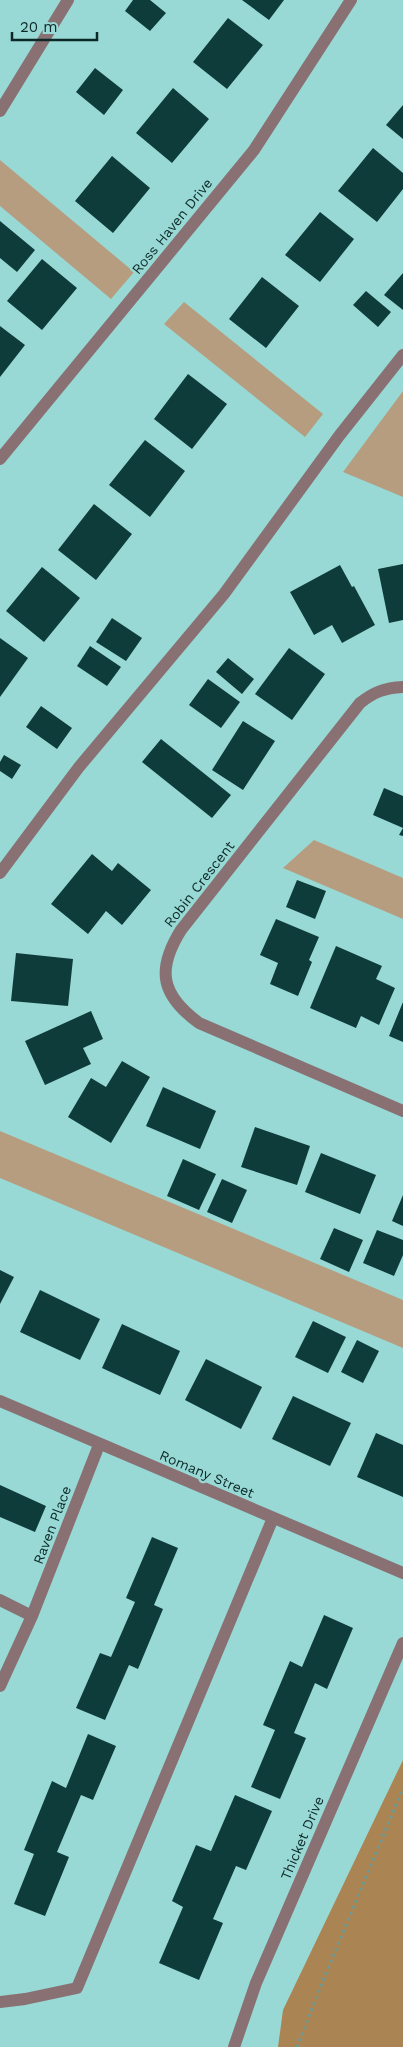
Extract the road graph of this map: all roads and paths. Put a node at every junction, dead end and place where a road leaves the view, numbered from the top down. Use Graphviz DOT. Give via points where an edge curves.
graph roads {
  1 [pos="68,0"];
  2 [pos="351,0"];
  3 [pos="0,111"];
  4 [pos="403,355"];
  5 [pos="0,459"];
  6 [pos="403,687"];
  7 [pos="0,873"];
  8 [pos="403,1111"];
  9 [pos="0,1401"];
  10 [pos="99,1445"];
  11 [pos="273,1518"];
  12 [pos="403,1573"];
  13 [pos="0,1600"];
  14 [pos="32,1616"];
  15 [pos="403,1643"];
  16 [pos="0,1686"];
  17 [pos="403,1788"];
  18 [pos="0,2002"];
  19 [pos="234,2047"];
  20 [pos="297,2047"];
  1 -- 3 [label="street"];
  2 -- 5 [label="street, Ross Haven Drive" via="254,150"];
  4 -- 7 [label="street" via="224,594 79,766"];
  6 -- 8 [label="street, Robin Crescent" via="387,687 374,692 360,704 181,930 165,962 166,979 172,994 181,1010 199,1023"];
  9 -- 10 [label="street, Romany Street"];
  10 -- 11 [label="street, Romany Street"];
  10 -- 14 [label="street, Raven Place"];
  11 -- 12 [label="street, Romany Street"];
  11 -- 18 [label="street" via="77,1988 25,2000"];
  13 -- 14 [label="street"];
  14 -- 16 [label="street, Raven Place"];
  15 -- 19 [label="street, Thicket Drive" via="256,1983"];
  17 -- 20 [label="path"];
}
